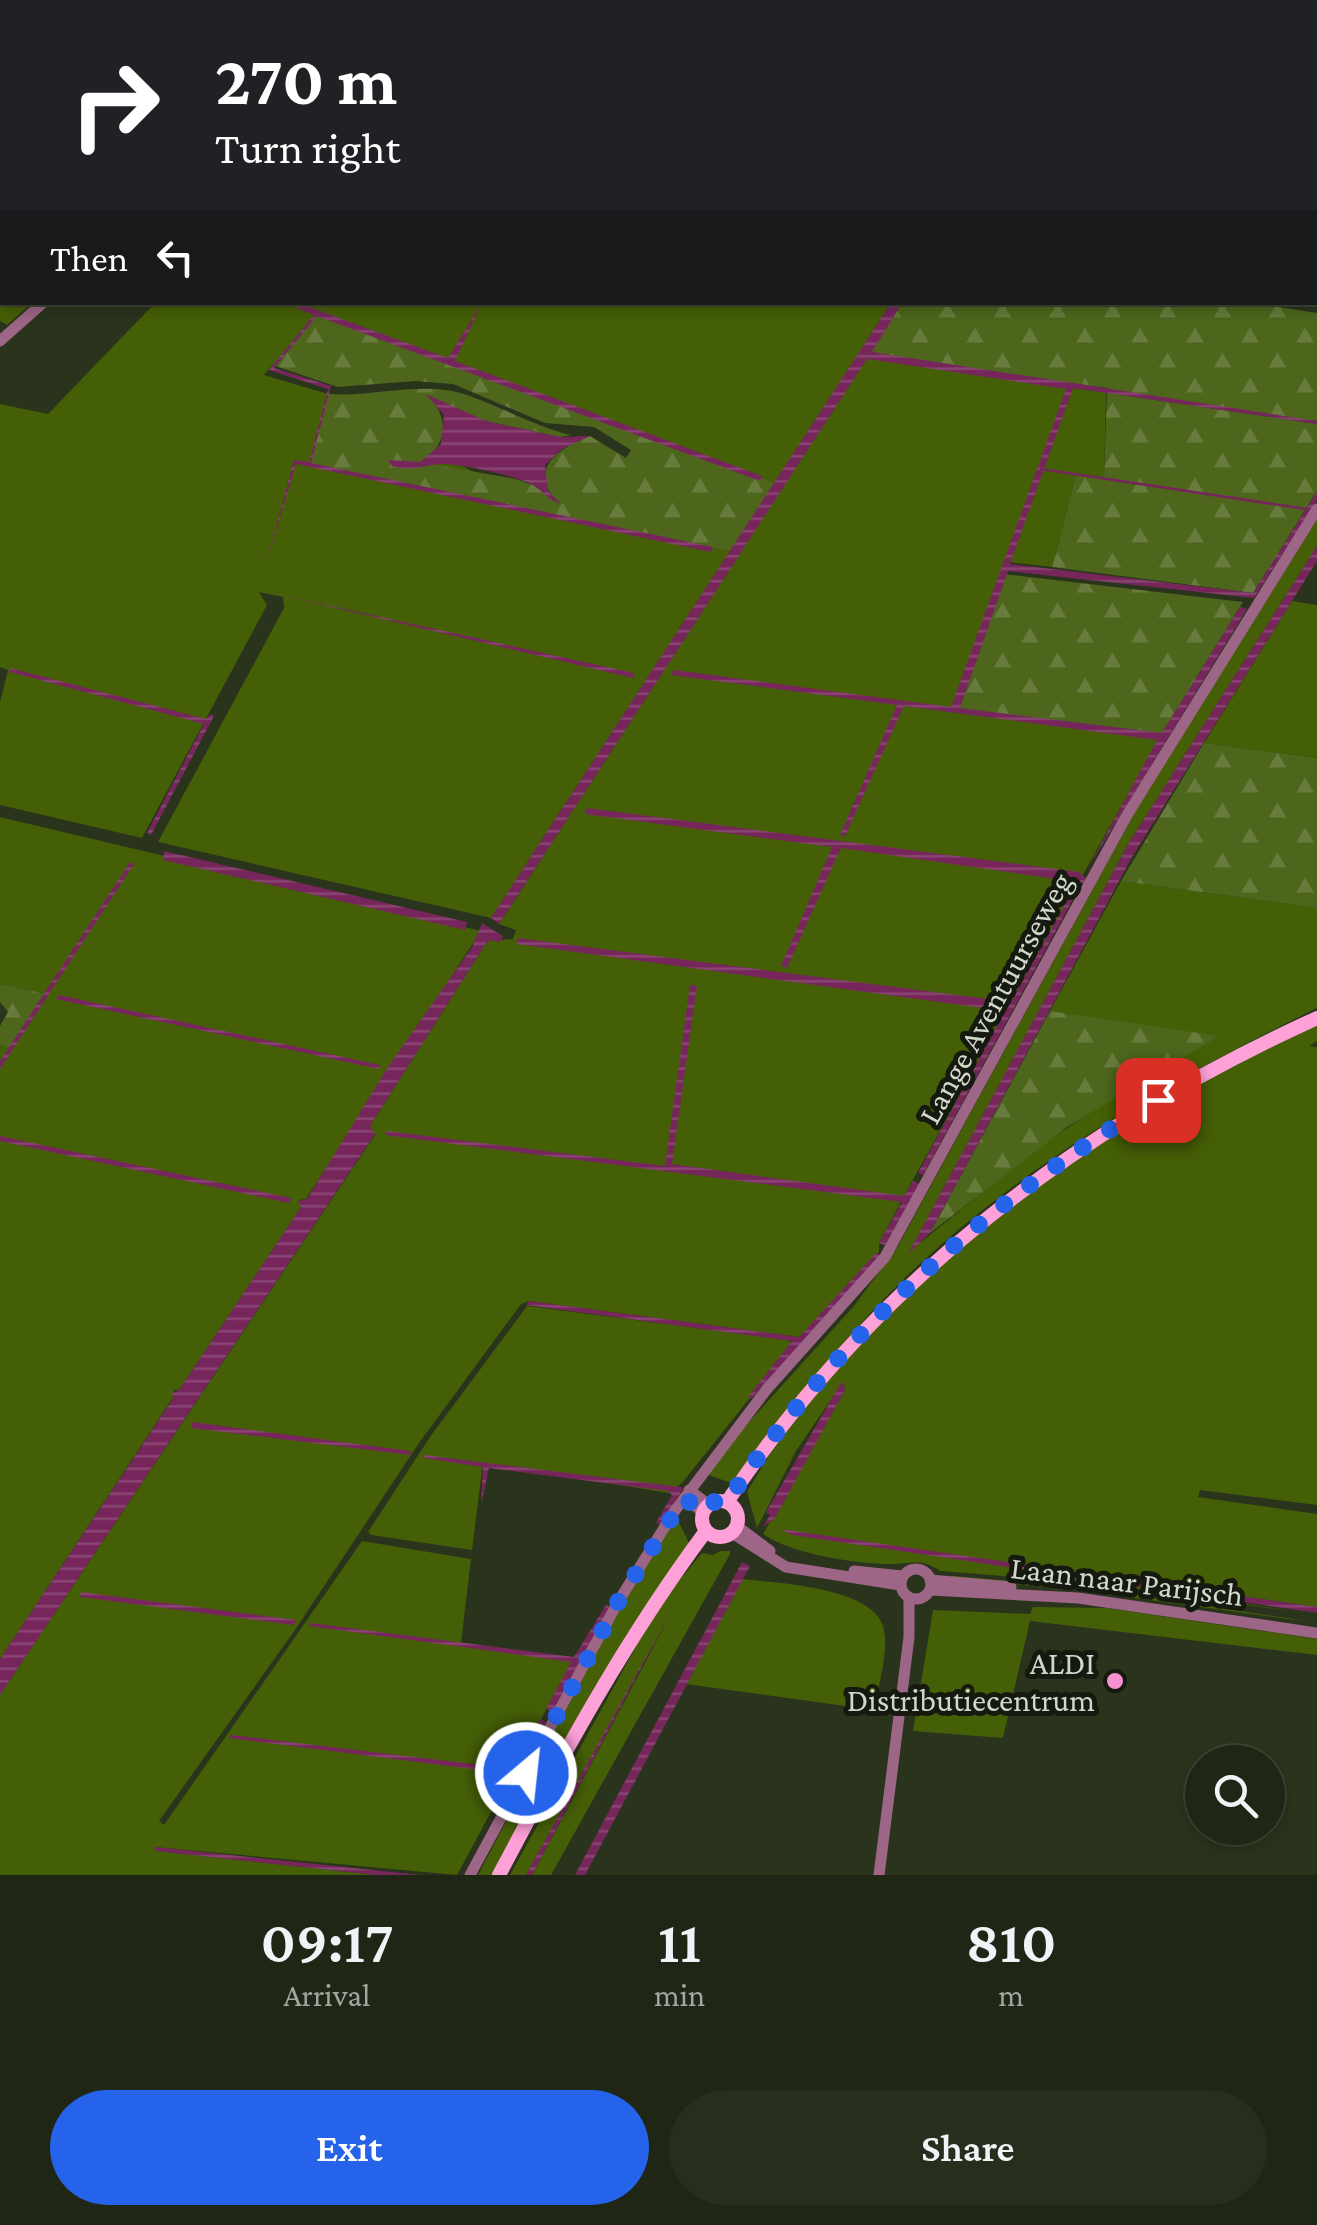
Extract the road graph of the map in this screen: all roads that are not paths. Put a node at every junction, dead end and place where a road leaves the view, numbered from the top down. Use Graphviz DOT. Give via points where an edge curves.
graph roads {
  1 [pos="41,305"];
  2 [pos="0,341"];
  3 [pos="1317,509"];
  4 [pos="1317,1018"];
  5 [pos="687,1494"];
  6 [pos="731,1505"];
  7 [pos="706,1508"];
  8 [pos="734,1530"];
  9 [pos="709,1534"];
  10 [pos="901,1581"];
  11 [pos="930,1585"];
  12 [pos="914,1599"];
  13 [pos="1317,1630"];
  14 [pos="470,1875"];
  15 [pos="500,1875"];
  16 [pos="879,1875"];
  1 -- 2 [label="street"];
  3 -- 5 [label="street, Lange Aventuurseweg" via="1127,816 885,1257 767,1389"];
  4 -- 6 [label="main road" via="1136,1113 1004,1206 884,1306 817,1381"];
  5 -- 7 [label="street"];
  5 -- 14 [label="street, Lange Aventuurseweg" via="618,1602"];
  6 -- 7 [label="main road"];
  6 -- 8 [label="main road"];
  7 -- 9 [label="main road"];
  8 -- 9 [label="main road"];
  8 -- 10 [label="street" via="786,1567"];
  9 -- 15 [label="main road" via="634,1635"];
  10 -- 11 [label="street, Laan naar Parijsch" via="918,1568"];
  10 -- 12 [label="street"];
  11 -- 12 [label="street"];
  11 -- 13 [label="street, Laan naar Parijsch"];
  12 -- 16 [label="street"];
}
